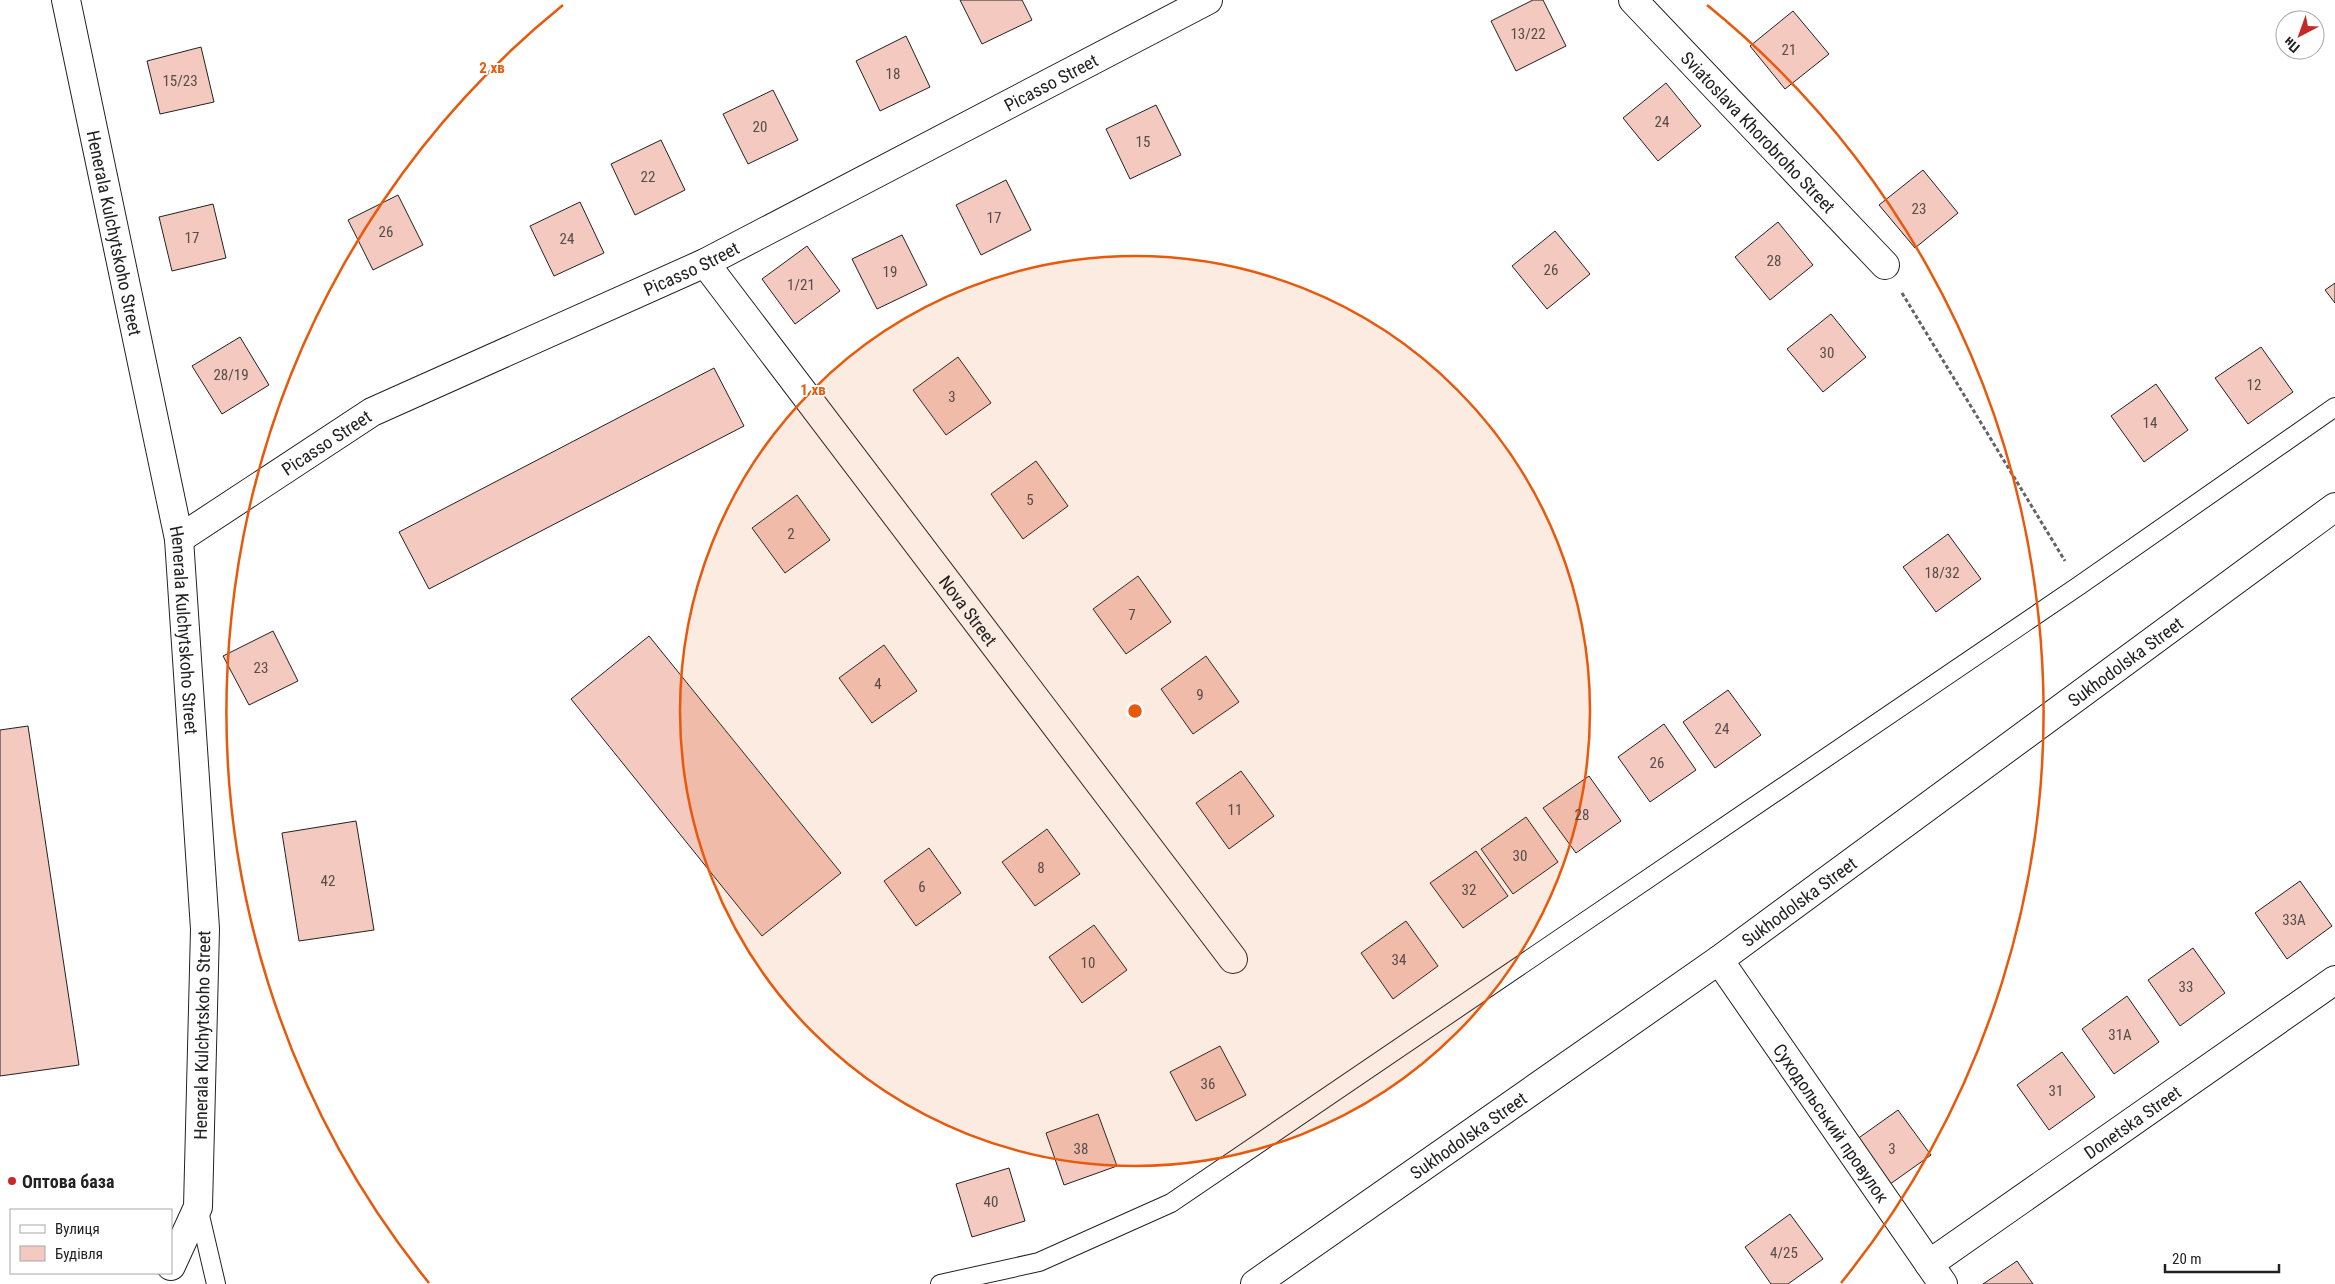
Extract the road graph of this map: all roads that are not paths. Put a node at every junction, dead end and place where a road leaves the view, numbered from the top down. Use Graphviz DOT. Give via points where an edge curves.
graph roads {
  1 [pos="66,0"];
  2 [pos="1208,0"];
  3 [pos="1633,0"];
  4 [pos="705,263"];
  5 [pos="1885,266"];
  6 [pos="2335,407"];
  7 [pos="2335,507"];
  8 [pos="179,539"];
  9 [pos="1233,959"];
  10 [pos="1719,960"];
  11 [pos="2335,980"];
  12 [pos="198,1208"];
  13 [pos="172,1264"];
  14 [pos="1936,1274"];
  15 [pos="216,1284"];
  16 [pos="940,1284"];
  17 [pos="1255,1284"];
  1 -- 8 [label="street, Henerala Kulchytskoho Street"];
  2 -- 4 [label="street, Picasso Street"];
  3 -- 5 [label="street, Sviatoslava Khorobroho Street"];
  4 -- 8 [label="street, Picasso Street" via="372,412"];
  4 -- 9 [label="street, Nova Street"];
  6 -- 16 [label="lane" via="2080,585 1171,1203 1039,1262"];
  7 -- 10 [label="street, Sukhodolska Street"];
  8 -- 12 [label="street, Henerala Kulchytskoho Street" via="205,928"];
  10 -- 14 [label="street, Суходольський провулок"];
  10 -- 17 [label="street, Sukhodolska Street"];
  11 -- 14 [label="street, Donetska Street"];
  12 -- 13 [label="street, Henerala Kulchytskoho Street"];
  12 -- 15 [label="lane"];
}
